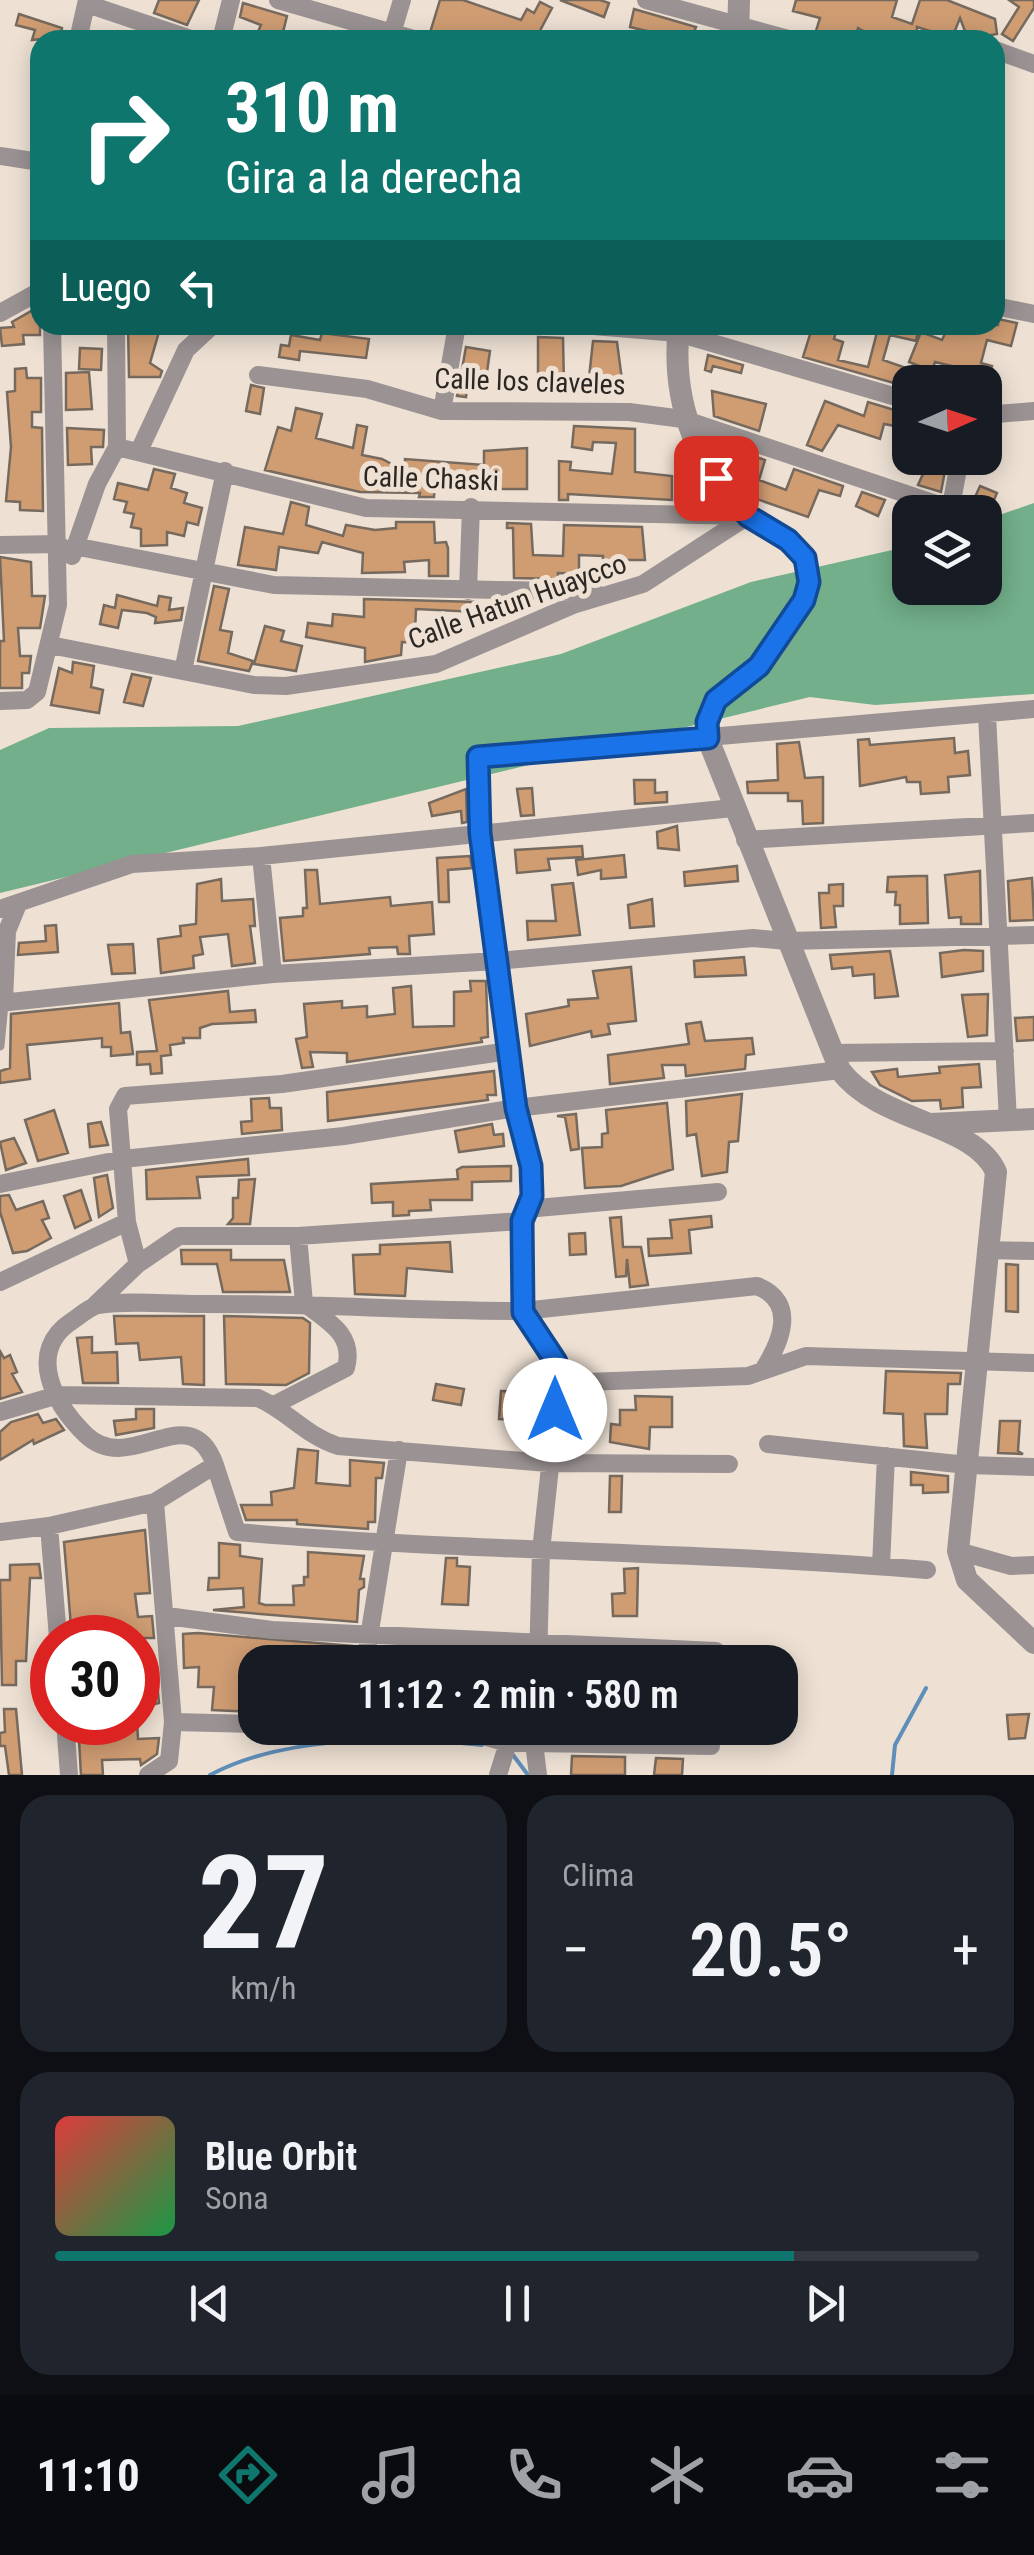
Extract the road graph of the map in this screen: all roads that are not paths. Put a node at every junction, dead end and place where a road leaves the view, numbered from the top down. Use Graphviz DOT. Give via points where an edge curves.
graph roads {
  1 [pos="231,0"];
  2 [pos="278,0"];
  3 [pos="402,0"];
  4 [pos="646,0"];
  5 [pos="87,2"];
  6 [pos="738,21"];
  7 [pos="80,30"];
  8 [pos="166,30"];
  9 [pos="224,30"];
  10 [pos="370,30"];
  11 [pos="393,30"];
  12 [pos="764,30"];
  13 [pos="1005,54"];
  14 [pos="1033,64"];
  15 [pos="0,156"];
  16 [pos="30,160"];
  17 [pos="30,297"];
  18 [pos="1005,308"];
  19 [pos="0,314"];
  20 [pos="1034,314"];
  21 [pos="53,335"];
  22 [pos="116,335"];
  23 [pos="202,335"];
  24 [pos="455,335"];
  25 [pos="678,335"];
  26 [pos="697,335"];
  27 [pos="258,375"];
  28 [pos="892,395"];
  29 [pos="442,411"];
  30 [pos="1034,411"];
  31 [pos="1002,414"];
  32 [pos="683,419"];
  33 [pos="118,447"];
  34 [pos="139,451"];
  35 [pos="225,471"];
  36 [pos="957,475"];
  37 [pos="471,507"];
  38 [pos="748,516"];
  39 [pos="0,545"];
  40 [pos="67,545"];
  41 [pos="204,573"];
  42 [pos="468,591"];
  43 [pos="615,592"];
  44 [pos="50,645"];
  45 [pos="183,672"];
  46 [pos="0,701"];
  47 [pos="1034,709"];
  48 [pos="987,714"];
  49 [pos="708,738"];
  50 [pos="734,808"];
  51 [pos="1034,823"];
  52 [pos="990,826"];
  53 [pos="480,833"];
  54 [pos="745,840"];
  55 [pos="262,856"];
  56 [pos="9,907"];
  57 [pos="1034,934"];
  58 [pos="997,937"];
  59 [pos="787,941"];
  60 [pos="497,961"];
  61 [pos="273,974"];
  62 [pos="2,1002"];
  63 [pos="0,1046"];
  64 [pos="509,1051"];
  65 [pos="1006,1051"];
  66 [pos="836,1062"];
  67 [pos="516,1108"];
  68 [pos="1034,1118"];
  69 [pos="1008,1120"];
  70 [pos="927,1124"];
  71 [pos="123,1159"];
  72 [pos="0,1184"];
  73 [pos="718,1192"];
  74 [pos="524,1215"];
  75 [pos="127,1222"];
  76 [pos="298,1236"];
  77 [pos="986,1250"];
  78 [pos="1034,1251"];
  79 [pos="138,1264"];
  80 [pos="0,1282"];
  81 [pos="304,1303"];
  82 [pos="95,1306"];
  83 [pos="523,1312"];
  84 [pos="975,1360"];
  85 [pos="1034,1363"];
  86 [pos="763,1370"];
  87 [pos="559,1383"];
  88 [pos="58,1394"];
  89 [pos="274,1405"];
  90 [pos="0,1412"];
  91 [pos="768,1444"];
  92 [pos="399,1450"];
  93 [pos="886,1456"];
  94 [pos="548,1463"];
  95 [pos="215,1464"];
  96 [pos="729,1464"];
  97 [pos="967,1465"];
  98 [pos="1034,1467"];
  99 [pos="155,1502"];
  100 [pos="49,1526"];
  101 [pos="0,1532"];
  102 [pos="386,1545"];
  103 [pos="541,1551"];
  104 [pos="958,1552"];
  105 [pos="1034,1564"];
  106 [pos="881,1566"];
  107 [pos="927,1570"];
  108 [pos="56,1615"];
  109 [pos="167,1616"];
  110 [pos="367,1631"];
  111 [pos="1034,1643"];
  112 [pos="366,1645"];
  113 [pos="476,1645"];
  114 [pos="538,1645"];
  115 [pos="173,1722"];
  116 [pos="238,1724"];
  117 [pos="67,1745"];
  118 [pos="508,1745"];
  119 [pos="536,1745"];
  120 [pos="695,1745"];
  121 [pos="711,1746"];
  122 [pos="69,1775"];
  123 [pos="148,1775"];
  124 [pos="498,1775"];
  125 [pos="538,1775"];
  1 -- 9 [label="street"];
  2 -- 10 [label="street"];
  3 -- 11 [label="street"];
  4 -- 6 [label="street"];
  5 -- 7 [label="street"];
  5 -- 8 [label="street"];
  6 -- 12 [label="street"];
  13 -- 14 [label="street"];
  15 -- 16 [label="street"];
  17 -- 19 [label="street"];
  18 -- 20 [label="street"];
  21 -- 40 [label="street"];
  22 -- 33 [label="street"];
  23 -- 34 [label="street" via="186,350"];
  24 -- 29 [label="street"];
  25 -- 32 [label="street"];
  26 -- 28 [label="street"];
  27 -- 29 [label="street, Calle los claveles" via="367,389"];
  29 -- 32 [label="street, Calle los claveles" via="629,412"];
  30 -- 31 [label="street"];
  32 -- 36 [label="street, Calle los claveles" via="942,506 952,502"];
  32 -- 38 [label="street" via="716,478"];
  33 -- 34 [label="street, Calle Chaski"];
  33 -- 40 [label="street"];
  34 -- 35 [label="street, Calle Chaski"];
  35 -- 37 [label="street, Calle Chaski" via="366,508"];
  35 -- 41 [label="street"];
  37 -- 38 [label="street, Calle Chaski"];
  37 -- 42 [label="street"];
  38 -- 43 [label="street, Calle Hatun Huaycco" via="643,584"];
  38 -- 49 [label="street" via="805,558 809,582 759,666 716,700"];
  39 -- 40 [label="street"];
  40 -- 41 [label="street"];
  40 -- 44 [label="street"];
  41 -- 42 [label="street" via="274,585"];
  41 -- 45 [label="street"];
  42 -- 43 [label="street"];
  43 -- 45 [label="street, Calle Hatun Huaycco" via="405,672 286,686"];
  44 -- 45 [label="street, Calle Hatun Huaycco"];
  44 -- 46 [label="street" via="36,692 27,700"];
  47 -- 48 [label="street"];
  48 -- 49 [label="street"];
  48 -- 52 [label="street"];
  49 -- 50 [label="street"];
  49 -- 53 [label="street" via="478,757"];
  50 -- 53 [label="street"];
  50 -- 54 [label="street"];
  51 -- 52 [label="street"];
  52 -- 54 [label="street"];
  52 -- 58 [label="street"];
  53 -- 55 [label="street"];
  53 -- 60 [label="street"];
  54 -- 59 [label="street"];
  55 -- 56 [label="street" via="132,864"];
  55 -- 61 [label="street"];
  56 -- 62 [label="street"];
  57 -- 58 [label="street"];
  58 -- 59 [label="street"];
  58 -- 65 [label="street"];
  59 -- 60 [label="street" via="753,938"];
  59 -- 66 [label="street"];
  60 -- 61 [label="street"];
  60 -- 64 [label="street"];
  61 -- 62 [label="street"];
  62 -- 63 [label="lane"];
  64 -- 67 [label="street"];
  64 -- 71 [label="street" via="282,1084 125,1096 118,1109"];
  65 -- 66 [label="street"];
  65 -- 69 [label="street"];
  66 -- 67 [label="street"];
  66 -- 70 [label="street" via="852,1086 884,1108"];
  67 -- 71 [label="street" via="326,1138"];
  67 -- 74 [label="street" via="531,1166 532,1196"];
  68 -- 69 [label="street"];
  69 -- 70 [label="street"];
  70 -- 77 [label="street" via="990,1158 998,1191"];
  71 -- 72 [label="street"];
  71 -- 75 [label="street"];
  73 -- 74 [label="street"];
  74 -- 76 [label="street"];
  74 -- 83 [label="street"];
  75 -- 79 [label="street"];
  75 -- 80 [label="street"];
  76 -- 79 [label="street" via="179,1236"];
  76 -- 81 [label="street"];
  77 -- 78 [label="street"];
  77 -- 84 [label="street"];
  79 -- 82 [label="street"];
  81 -- 82 [label="street"];
  81 -- 83 [label="street" via="368,1311"];
  81 -- 89 [label="street" via="344,1334 346,1368"];
  82 -- 88 [label="street" via="50,1338 48,1374"];
  83 -- 86 [label="street" via="756,1286 778,1301 784,1318"];
  83 -- 87 [label="street" via="556,1362"];
  84 -- 85 [label="street"];
  84 -- 86 [label="street" via="806,1356"];
  84 -- 97 [label="street"];
  86 -- 87 [label="street" via="748,1376"];
  87 -- 94 [label="street"];
  88 -- 89 [label="street" via="258,1398"];
  88 -- 90 [label="street"];
  88 -- 95 [label="street" via="102,1448 119,1450 182,1433 198,1437"];
  89 -- 92 [label="street" via="313,1438"];
  91 -- 93 [label="street"];
  92 -- 94 [label="street"];
  92 -- 102 [label="street"];
  93 -- 97 [label="street"];
  93 -- 106 [label="street"];
  94 -- 96 [label="street"];
  94 -- 103 [label="street"];
  95 -- 99 [label="street"];
  95 -- 102 [label="street" via="237,1532"];
  97 -- 98 [label="street"];
  97 -- 104 [label="street"];
  99 -- 100 [label="street"];
  99 -- 109 [label="street"];
  100 -- 101 [label="street"];
  100 -- 108 [label="street"];
  102 -- 103 [label="street"];
  102 -- 110 [label="street"];
  103 -- 106 [label="street"];
  103 -- 114 [label="street"];
  104 -- 105 [label="street" via="1012,1566"];
  104 -- 111 [label="street" via="967,1580"];
  106 -- 107 [label="street"];
  109 -- 110 [label="street" via="272,1630"];
  109 -- 115 [label="street"];
  110 -- 112 [label="street"];
  110 -- 113 [label="street"];
  115 -- 116 [label="street"];
  115 -- 123 [label="street" via="169,1762"];
  117 -- 122 [label="street"];
  118 -- 124 [label="street"];
  119 -- 125 [label="street"];
  120 -- 121 [label="street"];
}
